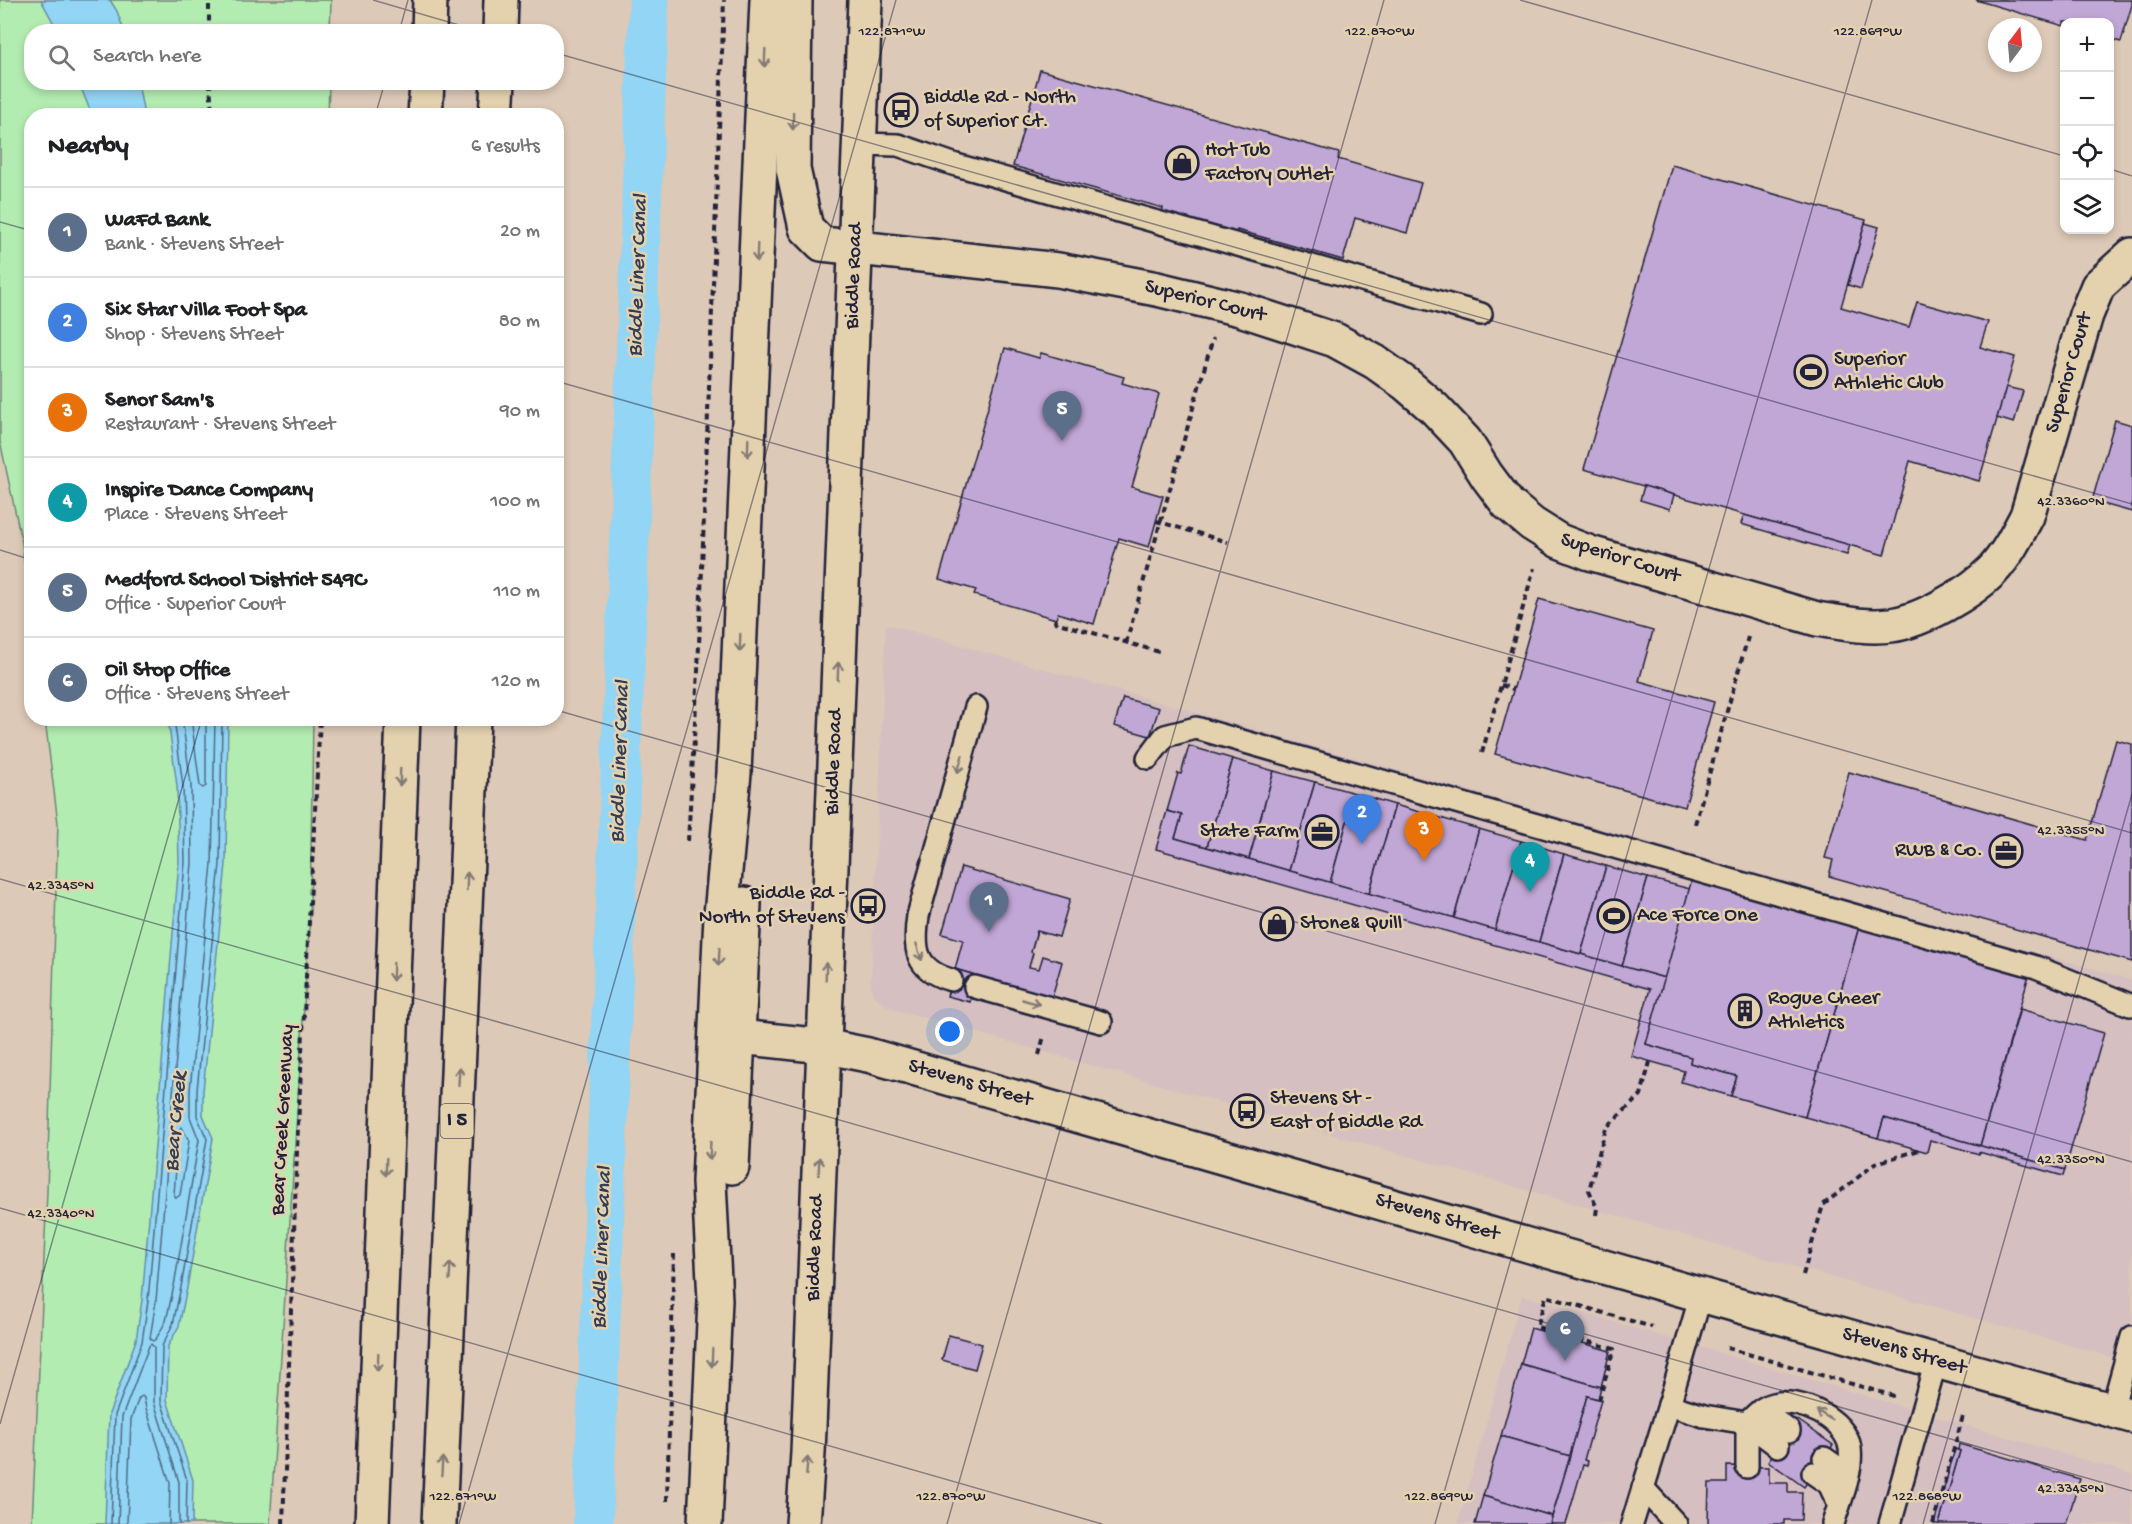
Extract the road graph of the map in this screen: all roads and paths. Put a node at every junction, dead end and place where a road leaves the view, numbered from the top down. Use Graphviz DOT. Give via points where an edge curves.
graph roads {
  1 [pos="209,0"];
  2 [pos="430,0"];
  3 [pos="501,0"];
  4 [pos="724,0"];
  5 [pos="767,0"];
  6 [pos="795,0"];
  7 [pos="865,0"];
  8 [pos="208,24"];
  9 [pos="429,24"];
  10 [pos="500,24"];
  11 [pos="211,90"];
  12 [pos="427,90"];
  13 [pos="498,90"];
  14 [pos="212,108"];
  15 [pos="425,108"];
  16 [pos="496,108"];
  17 [pos="859,144"];
  18 [pos="856,250"];
  19 [pos="2132,255"];
  20 [pos="1481,314"];
  21 [pos="1214,338"];
  22 [pos="1158,522"];
  23 [pos="1228,542"];
  24 [pos="1534,568"];
  25 [pos="1056,619"];
  26 [pos="1749,633"];
  27 [pos="1126,643"];
  28 [pos="1163,653"];
  29 [pos="1501,685"];
  30 [pos="1514,689"];
  31 [pos="976,707"];
  32 [pos="320,726"];
  33 [pos="403,726"];
  34 [pos="473,726"];
  35 [pos="1482,753"];
  36 [pos="1148,758"];
  37 [pos="734,773"];
  38 [pos="1695,824"];
  39 [pos="688,850"];
  40 [pos="951,980"];
  41 [pos="975,987"];
  42 [pos="2130,1005"];
  43 [pos="1101,1022"];
  44 [pos="739,1037"];
  45 [pos="823,1046"];
  46 [pos="1650,1062"];
  47 [pos="1919,1150"];
  48 [pos="1596,1215"];
  49 [pos="674,1248"];
  50 [pos="1803,1275"];
  51 [pos="1701,1295"];
  52 [pos="715,1300"];
  53 [pos="1652,1326"];
  54 [pos="2132,1337"];
  55 [pos="1727,1348"];
  56 [pos="1936,1361"];
  57 [pos="1894,1396"];
  58 [pos="1599,1400"];
  59 [pos="1670,1405"];
  60 [pos="2122,1413"];
  61 [pos="1754,1416"];
  62 [pos="1964,1416"];
  63 [pos="1784,1439"];
  64 [pos="1747,1467"];
  65 [pos="1845,1482"];
  66 [pos="1643,1488"];
  67 [pos="666,1513"];
  68 [pos="1836,1515"];
  69 [pos="283,1524"];
  70 [pos="372,1524"];
  71 [pos="439,1524"];
  72 [pos="705,1524"];
  73 [pos="803,1524"];
  74 [pos="1632,1524"];
  75 [pos="1656,1524"];
  76 [pos="1676,1524"];
  77 [pos="1890,1524"];
  78 [pos="1933,1524"];
  1 -- 8 [label="path"];
  2 -- 9 [label="main road"];
  3 -- 10 [label="main road"];
  4 -- 39 [label="path"];
  5 -- 37 [label="main road, one-way"];
  6 -- 18 [label="main road, Superior Court, one-way" via="793,169 806,228 822,244"];
  7 -- 17 [label="main road, Biddle Road"];
  11 -- 14 [label="path"];
  12 -- 15 [label="main road"];
  13 -- 16 [label="main road"];
  17 -- 18 [label="main road, Biddle Road"];
  17 -- 20 [label="lane" via="898,145"];
  18 -- 19 [label="main road, Superior Court" via="1058,270 1124,282 1240,309 1335,340 1375,362 1435,409 1465,441 1508,504 1559,541 1817,619 1856,626 1893,624 1949,602 1993,570 2013,544 2037,486 2086,315 2098,286"];
  45 -- 18 [label="main road, Biddle Road, one-way"];
  21 -- 22 [label="path"];
  22 -- 23 [label="path"];
  22 -- 27 [label="path"];
  24 -- 29 [label="path"];
  25 -- 27 [label="path" via="1055,622"];
  26 -- 38 [label="path"];
  27 -- 28 [label="path"];
  29 -- 30 [label="path"];
  29 -- 35 [label="path"];
  31 -- 40 [label="lane, one-way" via="915,935 924,967"];
  32 -- 69 [label="path, Bear Creek Greenway" via="298,1125"];
  33 -- 70 [label="main road, one-way"];
  71 -- 34 [label="main road, I 5, one-way"];
  36 -- 42 [label="lane" via="1165,736 1196,728 2036,967"];
  37 -- 44 [label="main road" via="744,901"];
  37 -- 52 [label="main road, one-way" via="721,915 709,1182"];
  41 -- 43 [label="lane, one-way"];
  44 -- 45 [label="main road, Stevens Street"];
  44 -- 52 [label="main road" via="732,1179"];
  45 -- 51 [label="main road, Stevens Street" via="868,1055"];
  73 -- 45 [label="main road, Biddle Road, one-way"];
  46 -- 48 [label="path" via="1641,1095 1606,1128 1589,1190"];
  47 -- 50 [label="path" via="1876,1164 1823,1205"];
  49 -- 67 [label="path"];
  51 -- 56 [label="main road, Stevens Street"];
  51 -- 59 [label="lane"];
  52 -- 72 [label="main road, one-way"];
  53 -- 58 [label="path" via="1546,1296 1537,1327 1614,1349"];
  54 -- 60 [label="lane"];
  55 -- 57 [label="path"];
  56 -- 60 [label="main road, Stevens Street"];
  56 -- 77 [label="lane"];
  59 -- 61 [label="lane" via="1704,1416"];
  59 -- 66 [label="lane"];
  61 -- 63 [label="lane"];
  61 -- 64 [label="lane"];
  65 -- 61 [label="lane, one-way" via="1851,1462 1850,1444 1836,1422 1814,1408 1794,1404 1773,1404"];
  62 -- 78 [label="path"];
  65 -- 68 [label="lane"];
  65 -- 68 [label="lane" via="1837,1467 1819,1465 1829,1485"];
  66 -- 74 [label="lane"];
  66 -- 75 [label="lane"];
  66 -- 76 [label="lane"];
}
